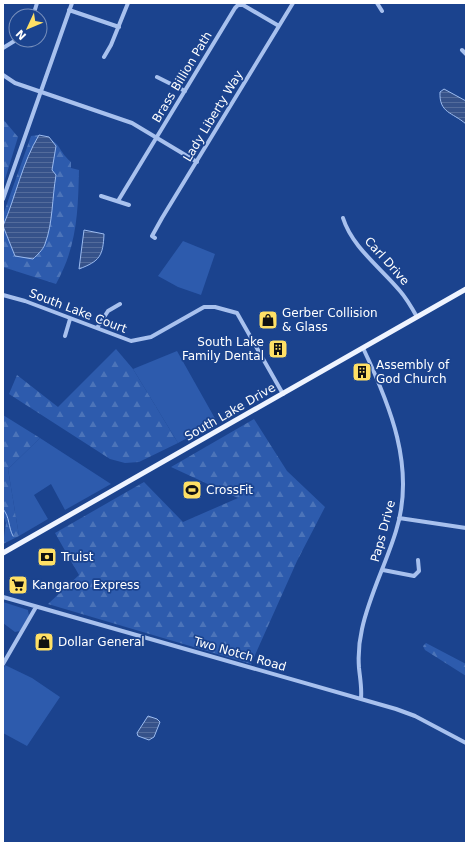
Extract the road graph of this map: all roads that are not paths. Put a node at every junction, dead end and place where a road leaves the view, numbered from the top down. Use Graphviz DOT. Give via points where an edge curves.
graph roads {
  1 [pos="72,3"];
  2 [pos="128,3"];
  3 [pos="293,3"];
  4 [pos="377,3"];
  5 [pos="69,10"];
  6 [pos="382,12"];
  7 [pos="279,26"];
  8 [pos="119,27"];
  9 [pos="462,50"];
  10 [pos="466,54"];
  11 [pos="104,57"];
  12 [pos="3,75"];
  13 [pos="156,77"];
  14 [pos="185,91"];
  15 [pos="40,92"];
  16 [pos="156,138"];
  17 [pos="197,162"];
  18 [pos="101,196"];
  19 [pos="3,199"];
  20 [pos="118,200"];
  21 [pos="129,205"];
  22 [pos="343,218"];
  23 [pos="155,238"];
  24 [pos="466,289"];
  25 [pos="3,295"];
  26 [pos="120,304"];
  27 [pos="417,317"];
  28 [pos="70,320"];
  29 [pos="97,328"];
  30 [pos="65,336"];
  31 [pos="363,348"];
  32 [pos="283,394"];
  33 [pos="400,518"];
  34 [pos="466,528"];
  35 [pos="3,553"];
  36 [pos="418,560"];
  37 [pos="383,570"];
  38 [pos="3,597"];
  39 [pos="36,607"];
  40 [pos="3,664"];
  41 [pos="361,698"];
  42 [pos="466,743"];
  1 -- 5 [label="street"];
  2 -- 8 [label="street"];
  3 -- 7 [label="street, Lady Liberty Way"];
  4 -- 6 [label="street"];
  5 -- 8 [label="street"];
  5 -- 15 [label="street"];
  7 -- 14 [label="street, Brass Billion Path" via="251,9 238,5"];
  7 -- 17 [label="street, Lady Liberty Way"];
  8 -- 11 [label="street"];
  9 -- 10 [label="street"];
  12 -- 15 [label="street" via="15,83"];
  13 -- 14 [label="street"];
  14 -- 16 [label="street, Brass Billion Path"];
  15 -- 16 [label="street" via="132,123"];
  15 -- 19 [label="street"];
  16 -- 17 [label="street"];
  16 -- 20 [label="street, Brass Billion Path"];
  17 -- 23 [label="street, Lady Liberty Way" via="152,236"];
  18 -- 20 [label="street"];
  20 -- 21 [label="street"];
  22 -- 27 [label="street, Carl Drive" via="346,229 400,291"];
  24 -- 27 [label="main road, South Lake Drive"];
  25 -- 28 [label="street, South Lake Court" via="25,301"];
  26 -- 29 [label="street" via="108,311"];
  27 -- 31 [label="main road, South Lake Drive"];
  28 -- 29 [label="street, South Lake Court"];
  28 -- 30 [label="street"];
  29 -- 32 [label="street, South Lake Court" via="131,341 142,340 204,307 237,313"];
  31 -- 32 [label="main road, South Lake Drive"];
  31 -- 33 [label="street, Paps Drive" via="392,420 401,451 404,477"];
  32 -- 35 [label="main road, South Lake Drive"];
  33 -- 34 [label="street"];
  33 -- 37 [label="street, Paps Drive"];
  36 -- 37 [label="street" via="419,571 414,576"];
  37 -- 41 [label="street, Paps Drive" via="361,631"];
  38 -- 39 [label="street, Two Notch Road"];
  39 -- 40 [label="street"];
  39 -- 41 [label="street, Two Notch Road"];
  41 -- 42 [label="street, Two Notch Road" via="415,716"];
}
